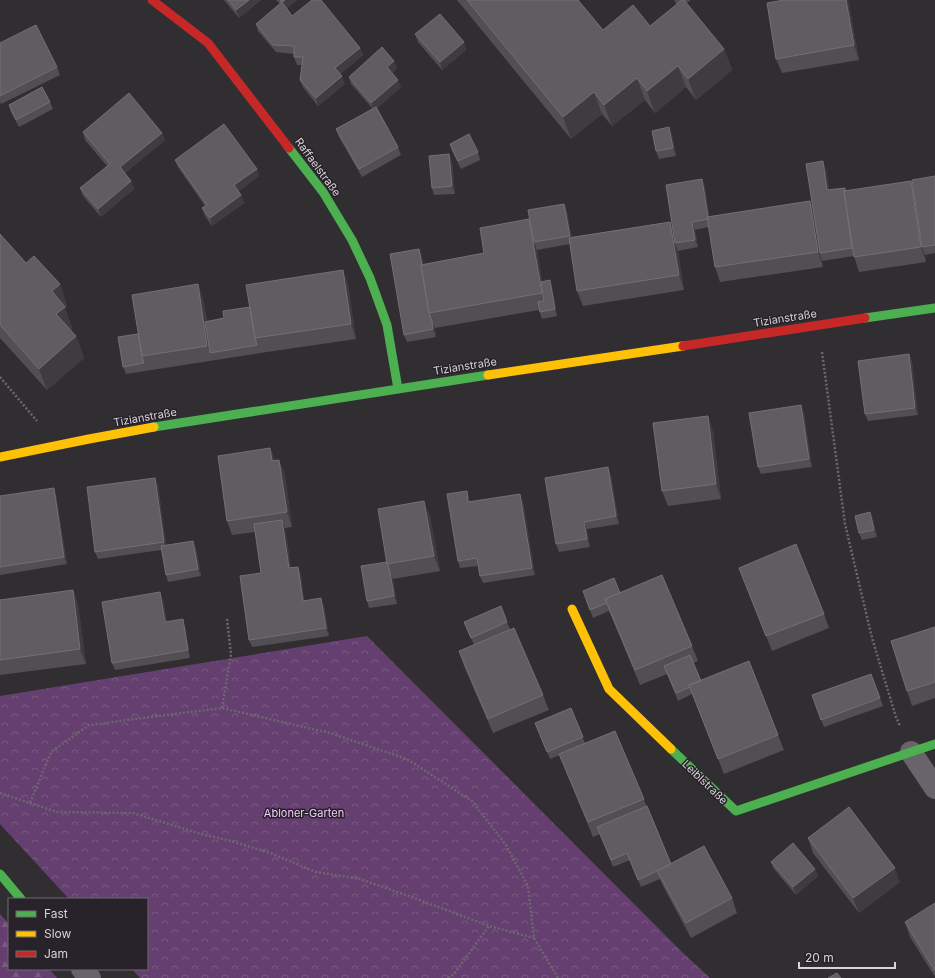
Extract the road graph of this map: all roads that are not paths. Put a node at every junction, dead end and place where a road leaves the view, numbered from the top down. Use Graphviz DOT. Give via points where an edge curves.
graph roads {
  1 [pos="152,0"];
  2 [pos="935,308"];
  3 [pos="398,388"];
  4 [pos="0,457"];
  5 [pos="572,609"];
  6 [pos="935,744"];
  7 [pos="911,752"];
  8 [pos="935,788"];
  9 [pos="0,874"];
  10 [pos="20,898"];
  11 [pos="83,970"];
  12 [pos="90,978"];
  1 -- 3 [label="street, Raffaelstraße" via="208,43 323,192 352,240 370,278 387,325"];
  2 -- 3 [label="street, Tizianstraße"];
  3 -- 4 [label="street, Tizianstraße" via="155,427"];
  5 -- 7 [label="street, Leiblstraße" via="609,689 736,811"];
  6 -- 7 [label="street"];
  7 -- 8 [label="street"];
  9 -- 10 [label="street"];
  11 -- 12 [label="street"];
}
